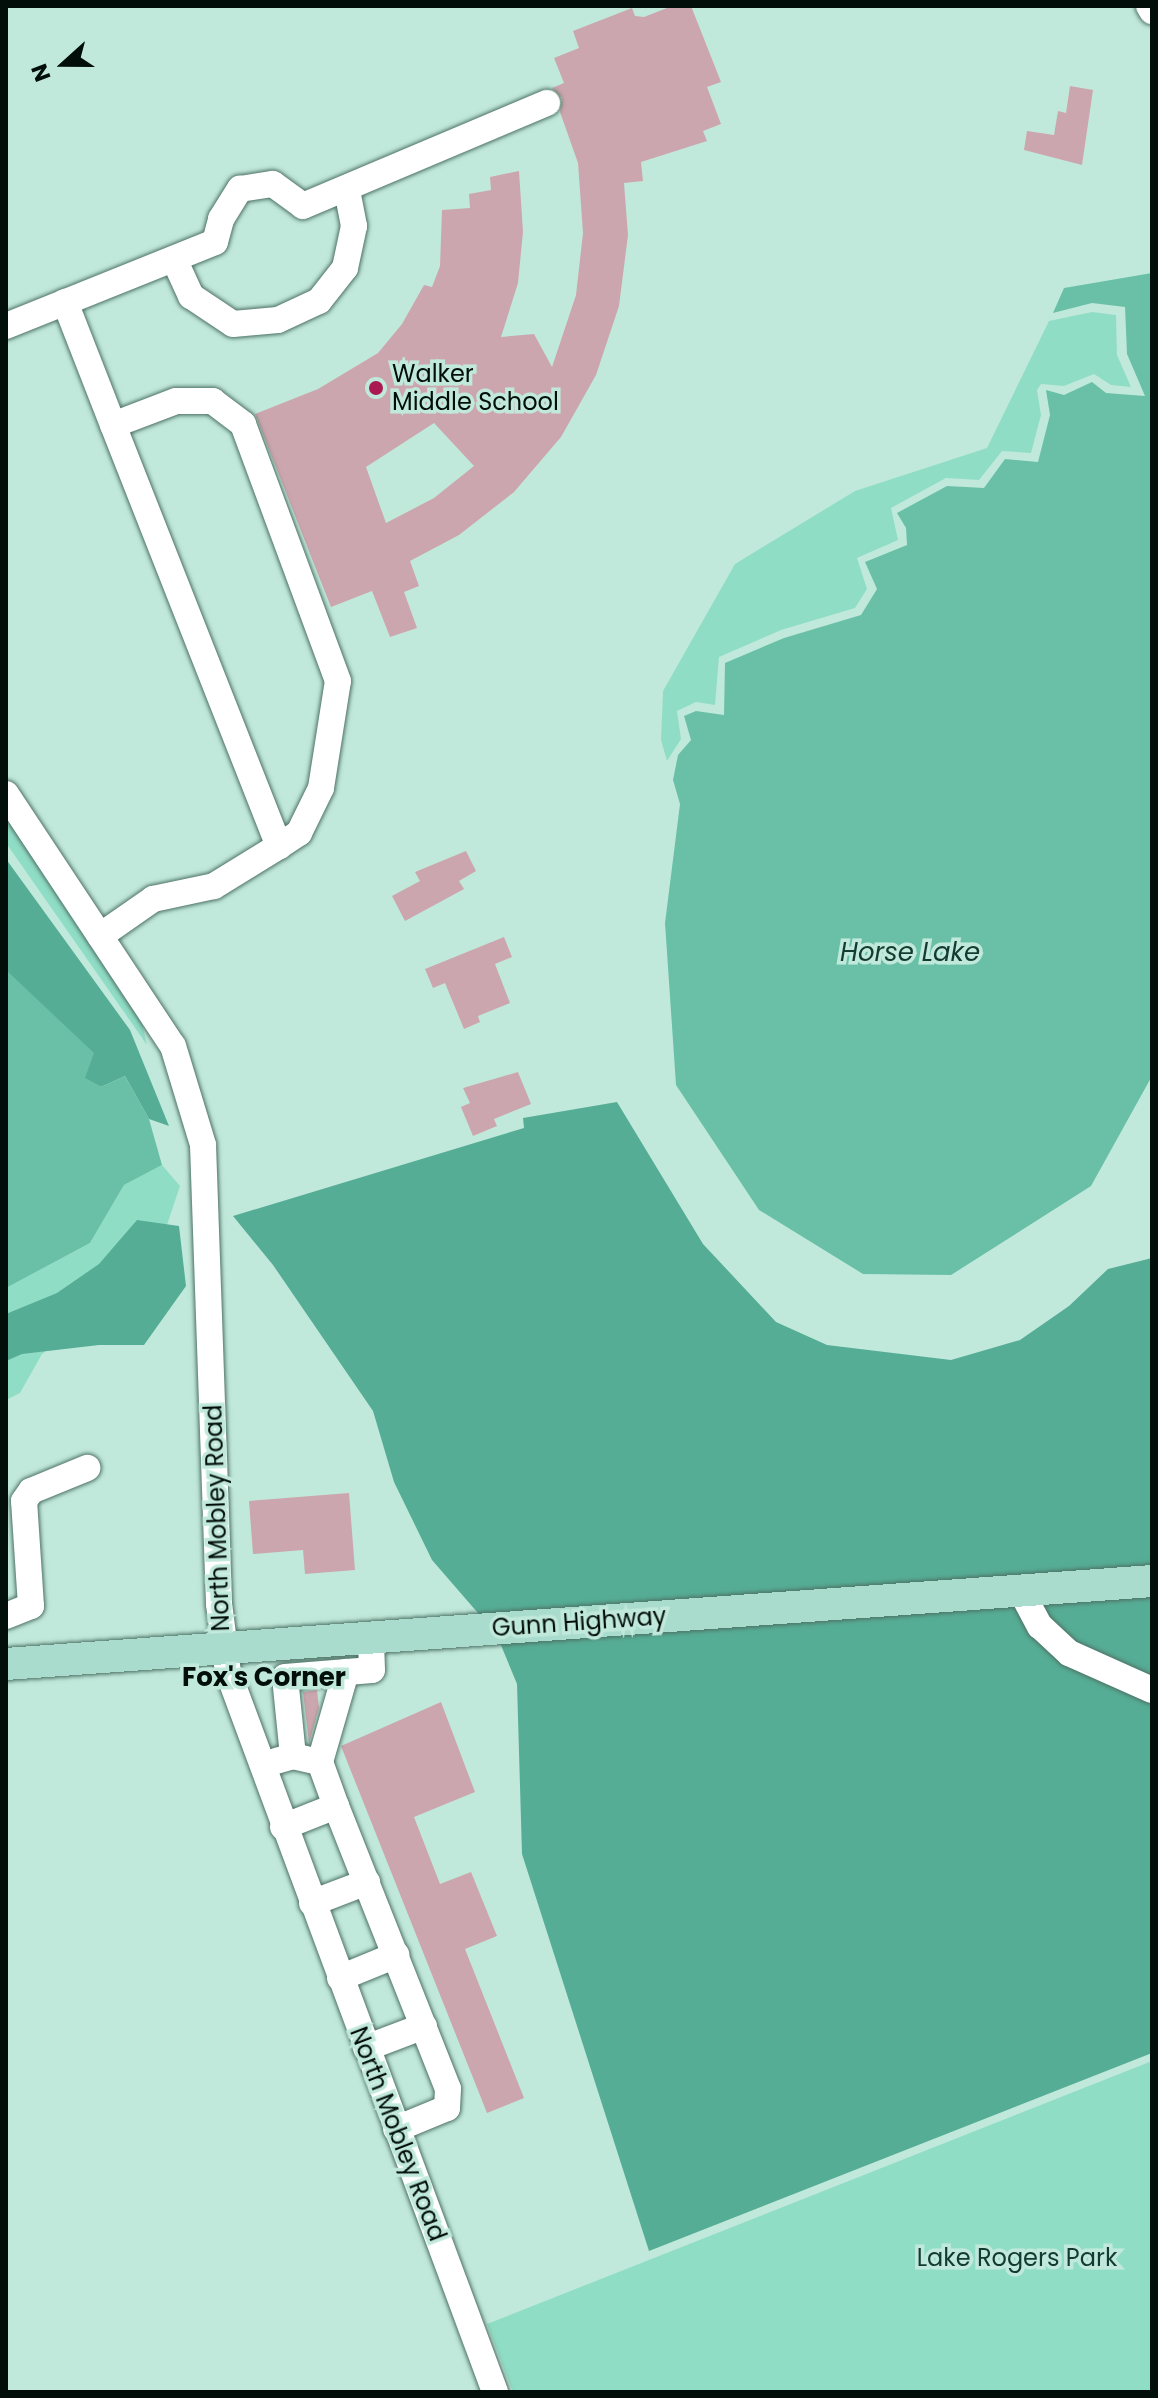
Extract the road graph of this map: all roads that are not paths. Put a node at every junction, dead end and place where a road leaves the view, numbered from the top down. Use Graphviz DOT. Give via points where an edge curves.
graph roads {
  1 [pos="547,103"];
  2 [pos="347,189"];
  3 [pos="174,259"];
  4 [pos="65,302"];
  5 [pos="6,326"];
  6 [pos="113,425"];
  7 [pos="6,794"];
  8 [pos="279,846"];
  9 [pos="100,936"];
  10 [pos="87,1468"];
  11 [pos="1152,1581"];
  12 [pos="1021,1591"];
  13 [pos="6,1616"];
  14 [pos="371,1637"];
  15 [pos="280,1644"];
  16 [pos="223,1648"];
  17 [pos="6,1652"];
  18 [pos="6,1664"];
  19 [pos="346,1672"];
  20 [pos="285,1677"];
  21 [pos="1152,1690"];
  22 [pos="293,1756"];
  23 [pos="320,1762"];
  24 [pos="260,1766"];
  25 [pos="336,1806"];
  26 [pos="283,1827"];
  27 [pos="367,1882"];
  28 [pos="312,1903"];
  29 [pos="396,1955"];
  30 [pos="340,1978"];
  31 [pos="424,2026"];
  32 [pos="366,2048"];
  33 [pos="396,2129"];
  34 [pos="495,2392"];
  1 -- 2 [label="street"];
  2 -- 3 [label="street" via="303,206 273,184 240,189 221,219 215,242"];
  2 -- 3 [label="street" via="354,226 345,268 319,301 278,320 233,324 191,296"];
  3 -- 4 [label="street"];
  4 -- 5 [label="street"];
  4 -- 6 [label="street"];
  6 -- 8 [label="street"];
  6 -- 8 [label="street" via="176,401 213,401 243,424 338,681 321,788 299,833"];
  7 -- 9 [label="street, North Mobley Road"];
  8 -- 9 [label="street" via="214,886 153,899"];
  9 -- 16 [label="street, North Mobley Road" via="173,1046 203,1145"];
  10 -- 13 [label="street" via="31,1491 24,1501 31,1606"];
  11 -- 12 [label="main road, Gunn Highway"];
  12 -- 14 [label="main road, Gunn Highway"];
  12 -- 21 [label="street" via="1040,1626 1069,1653"];
  14 -- 15 [label="main road, Gunn Highway"];
  14 -- 19 [label="street" via="372,1670"];
  15 -- 16 [label="main road, Gunn Highway"];
  15 -- 20 [label="street"];
  16 -- 18 [label="main road, Gunn Highway"];
  16 -- 24 [label="street, North Mobley Road"];
  17 -- 18 [label="street"];
  19 -- 20 [label="street"];
  19 -- 23 [label="street"];
  20 -- 22 [label="street"];
  22 -- 23 [label="street"];
  22 -- 24 [label="street"];
  23 -- 25 [label="street"];
  24 -- 26 [label="street, North Mobley Road"];
  25 -- 26 [label="street"];
  25 -- 27 [label="street"];
  26 -- 28 [label="street, North Mobley Road"];
  27 -- 28 [label="street"];
  27 -- 29 [label="street"];
  28 -- 30 [label="street, North Mobley Road"];
  29 -- 30 [label="street"];
  29 -- 31 [label="street"];
  30 -- 32 [label="street, North Mobley Road"];
  31 -- 32 [label="street"];
  31 -- 33 [label="street" via="448,2089 447,2108"];
  32 -- 33 [label="street, North Mobley Road"];
  33 -- 34 [label="street, North Mobley Road"];
}
